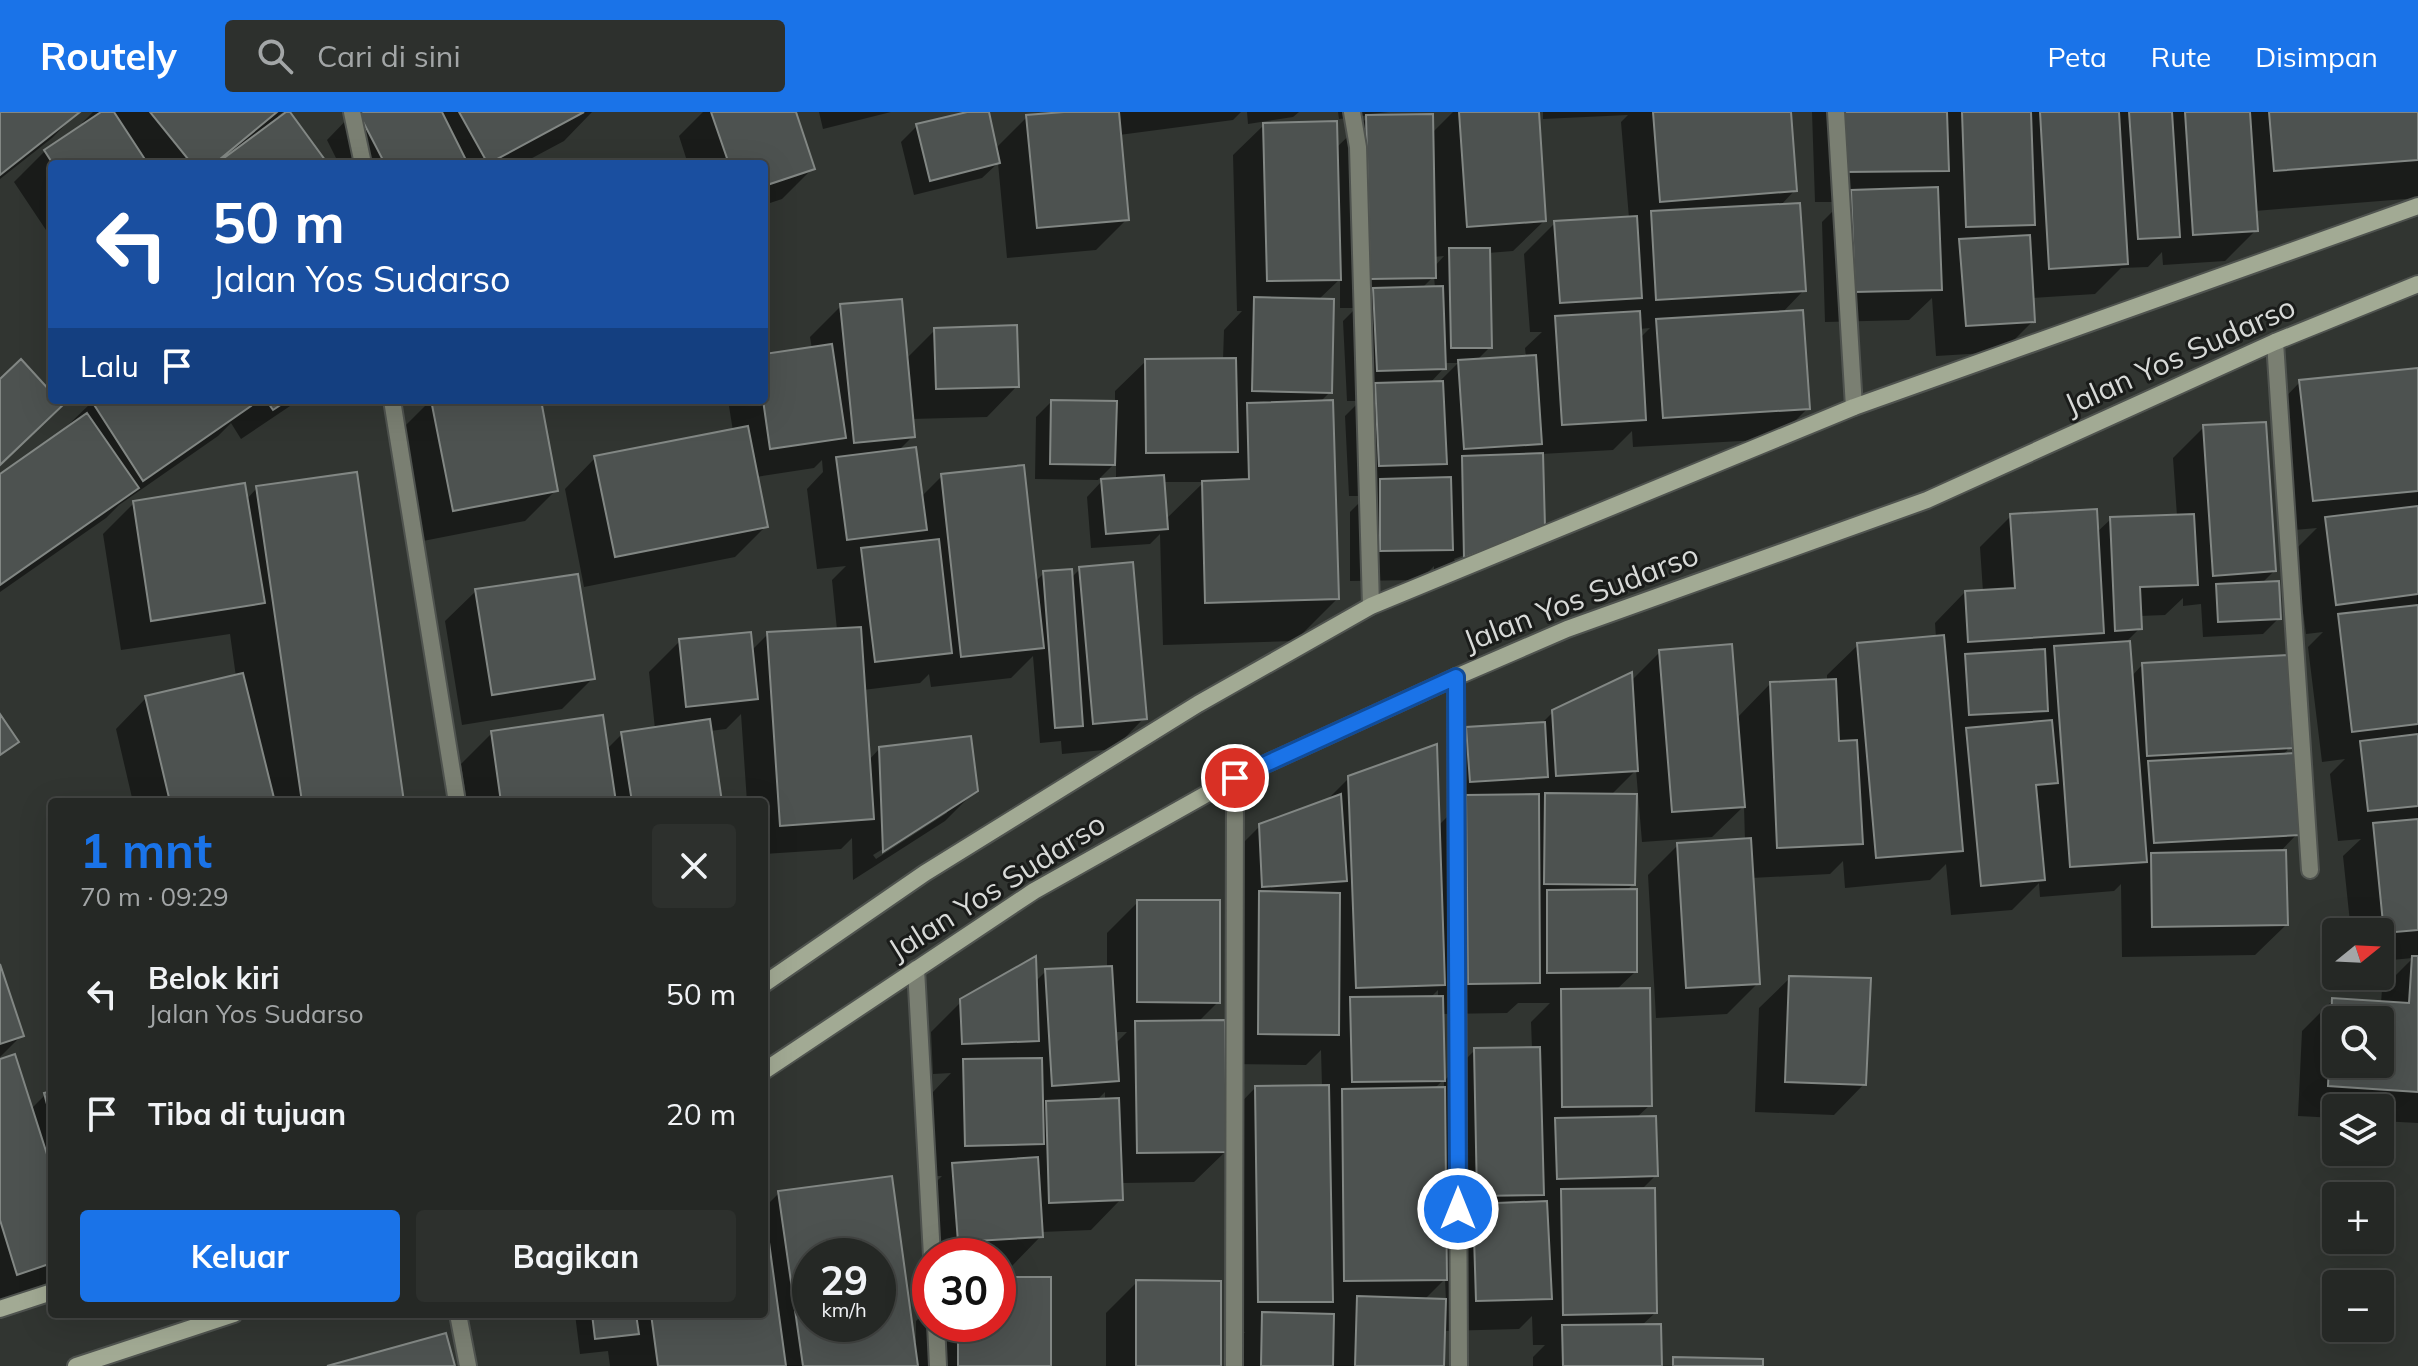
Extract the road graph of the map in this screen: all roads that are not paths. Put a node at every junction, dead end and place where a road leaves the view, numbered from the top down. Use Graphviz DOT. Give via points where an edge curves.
graph roads {
  1 [pos="352,112"];
  2 [pos="1352,112"];
  3 [pos="1836,112"];
  4 [pos="362,160"];
  5 [pos="2418,206"];
  6 [pos="2418,284"];
  7 [pos="2275,342"];
  8 [pos="393,404"];
  9 [pos="1854,407"];
  10 [pos="1371,606"];
  11 [pos="1456,677"];
  12 [pos="1235,778"];
  13 [pos="456,798"];
  14 [pos="2310,870"];
  15 [pos="916,969"];
  16 [pos="768,981"];
  17 [pos="768,1068"];
  18 [pos="931,1238"];
  19 [pos="48,1293"];
  20 [pos="0,1309"];
  21 [pos="222,1318"];
  22 [pos="459,1318"];
  23 [pos="937,1342"];
  24 [pos="76,1366"];
  25 [pos="468,1366"];
  26 [pos="938,1366"];
  27 [pos="1234,1366"];
  28 [pos="1459,1366"];
  1 -- 4 [label="street"];
  2 -- 10 [label="street" via="1358,147"];
  3 -- 9 [label="street"];
  5 -- 9 [label="main road, Jalan Yos Sudarso"];
  6 -- 7 [label="main road, Jalan Yos Sudarso"];
  7 -- 11 [label="main road, Jalan Yos Sudarso" via="1927,500 1567,629"];
  7 -- 14 [label="street"];
  8 -- 13 [label="street"];
  9 -- 10 [label="main road, Jalan Yos Sudarso"];
  10 -- 16 [label="main road, Jalan Yos Sudarso" via="1172,720 925,873"];
  11 -- 12 [label="main road, Jalan Yos Sudarso"];
  11 -- 28 [label="street"];
  12 -- 15 [label="main road, Jalan Yos Sudarso" via="1034,891"];
  12 -- 27 [label="street"];
  15 -- 17 [label="main road, Jalan Yos Sudarso"];
  15 -- 18 [label="street"];
  19 -- 20 [label="main road"];
  21 -- 24 [label="main road"];
  22 -- 25 [label="street"];
  23 -- 26 [label="street"];
}
